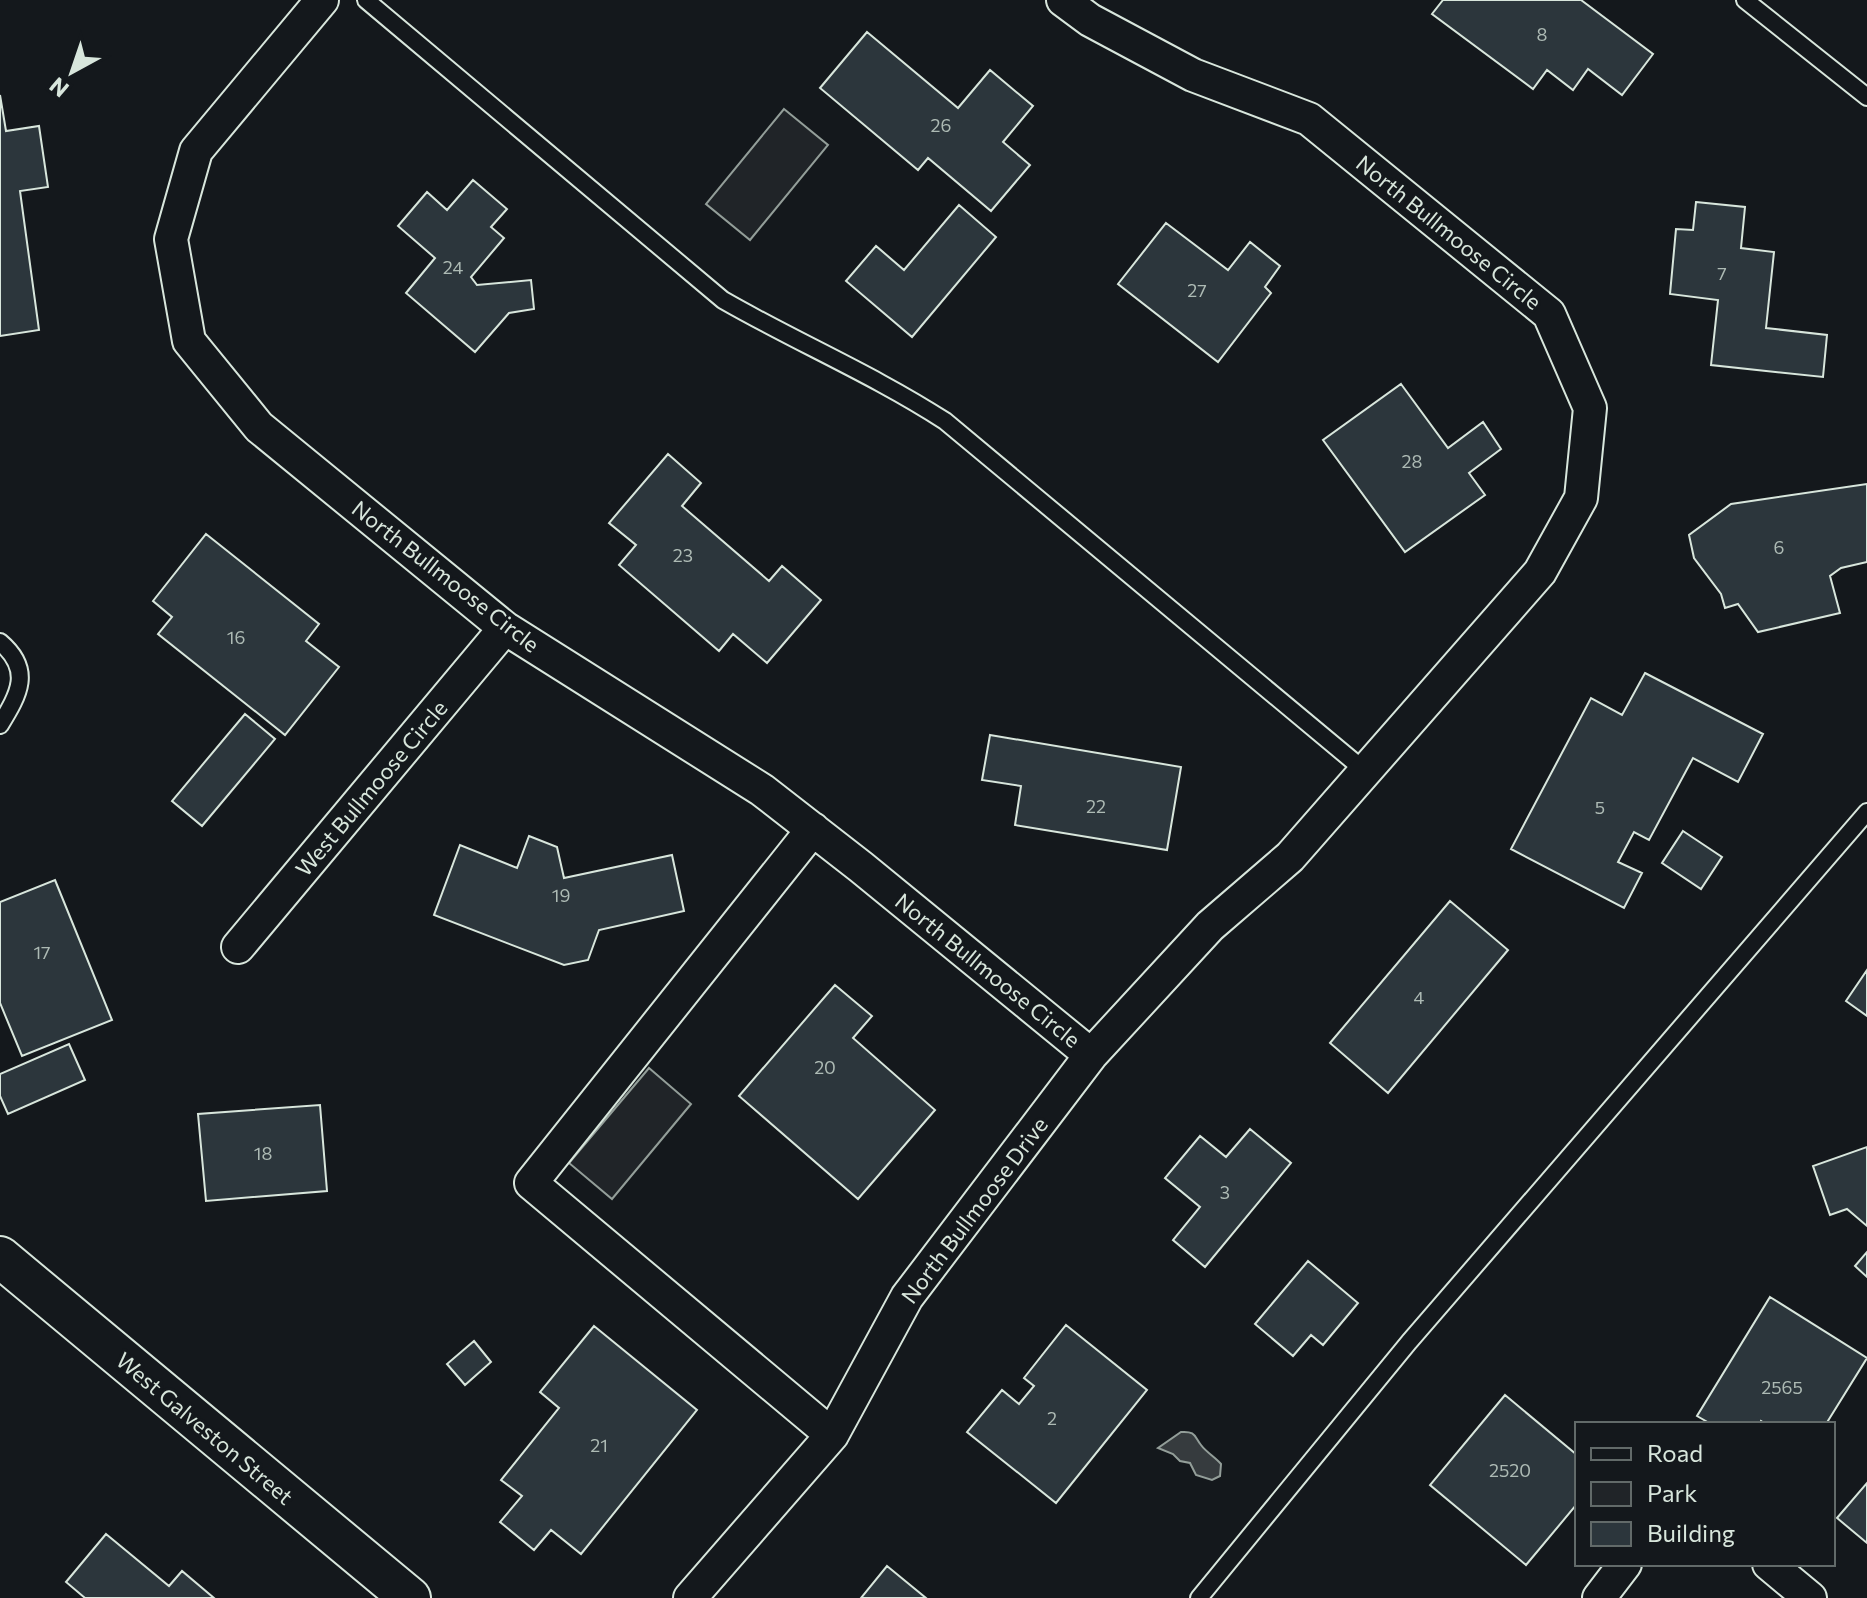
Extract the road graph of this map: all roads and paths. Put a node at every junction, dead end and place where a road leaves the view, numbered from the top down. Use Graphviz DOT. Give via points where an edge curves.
graph roads {
  1 [pos="322,0"];
  2 [pos="366,0"];
  3 [pos="1063,0"];
  4 [pos="1745,0"];
  5 [pos="1867,97"];
  6 [pos="505,628"];
  7 [pos="0,642"];
  8 [pos="0,725"];
  9 [pos="1365,771"];
  10 [pos="1867,812"];
  11 [pos="813,829"];
  12 [pos="238,947"];
  13 [pos="1091,1055"];
  14 [pos="0,1257"];
  15 [pos="832,1435"];
  16 [pos="1623,1566"];
  17 [pos="1771,1566"];
  18 [pos="410,1598"];
  19 [pos="690,1598"];
  20 [pos="1199,1598"];
  21 [pos="1599,1598"];
  22 [pos="1810,1598"];
  1 -- 6 [label="street, North Bullmoose Circle" via="196,151 171,239 189,341 259,427"];
  2 -- 9 [label="lane" via="723,300 901,392 945,421"];
  3 -- 9 [label="street, North Bullmoose Circle" via="1193,75 1309,119 1549,314 1590,408 1581,498 1540,572"];
  4 -- 5 [label="lane"];
  6 -- 11 [label="street, North Bullmoose Circle" via="762,790"];
  6 -- 12 [label="street, West Bullmoose Circle"];
  7 -- 8 [label="lane" via="12,652 22,677"];
  9 -- 13 [label="street, North Bullmoose Circle" via="1290,857 1210,926"];
  10 -- 20 [label="lane" via="1409,1342"];
  11 -- 13 [label="street, North Bullmoose Circle"];
  11 -- 15 [label="street" via="531,1183"];
  13 -- 15 [label="street, North Bullmoose Drive" via="907,1297"];
  14 -- 18 [label="street, West Galveston Street"];
  15 -- 19 [label="street, North Bullmoose Drive"];
  16 -- 21 [label="street"];
  17 -- 22 [label="street"];
}
